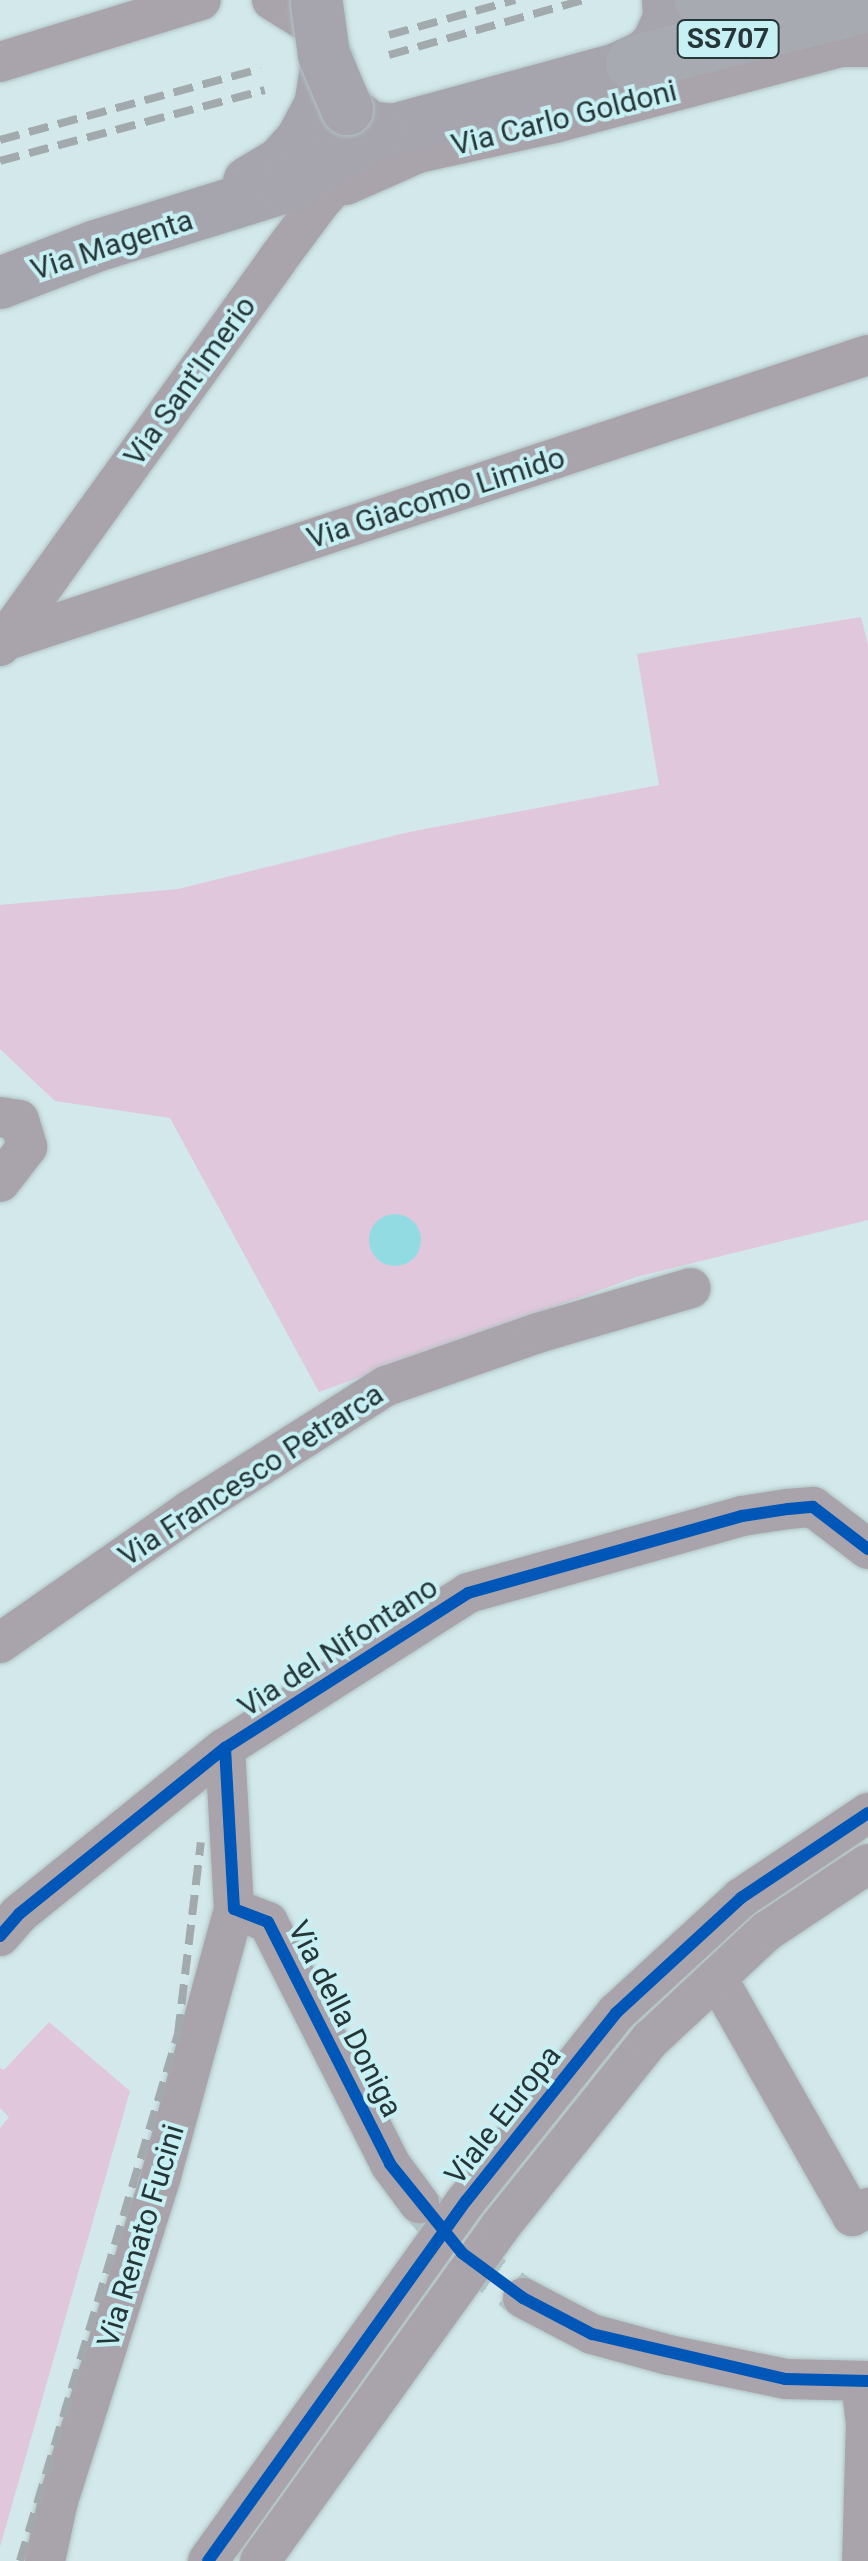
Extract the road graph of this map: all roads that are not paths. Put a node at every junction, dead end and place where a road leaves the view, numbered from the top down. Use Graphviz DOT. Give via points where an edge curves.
graph roads {
  1 [pos="191,2"];
  2 [pos="679,6"];
  3 [pos="846,9"];
  4 [pos="311,19"];
  5 [pos="868,48"];
  6 [pos="0,62"];
  7 [pos="633,63"];
  8 [pos="370,123"];
  9 [pos="325,197"];
  10 [pos="223,208"];
  11 [pos="0,282"];
  12 [pos="868,355"];
  13 [pos="1,642"];
  14 [pos="0,1116"];
  15 [pos="0,1182"];
  16 [pos="691,1288"];
  17 [pos="868,1548"];
  18 [pos="0,1642"];
  19 [pos="224,1748"];
  20 [pos="868,1813"];
  21 [pos="868,1864"];
  22 [pos="234,1909"];
  23 [pos="0,1936"];
  24 [pos="717,1978"];
  25 [pos="419,2203"];
  26 [pos="868,2208"];
  27 [pos="523,2298"];
  28 [pos="864,2382"];
  29 [pos="44,2561"];
  30 [pos="208,2561"];
  31 [pos="260,2561"];
  32 [pos="862,2561"];
  1 -- 6 [label="street"];
  2 -- 3 [label="highway, SS707" via="742,17"];
  2 -- 7 [label="main road" via="658,43"];
  3 -- 7 [label="highway, SS707"];
  4 -- 8 [label="main road, bridge"];
  4 -- 10 [label="main road, Via Magenta" via="320,106 302,141"];
  5 -- 9 [label="street, Via Carlo Goldoni" via="841,46 418,153"];
  7 -- 8 [label="main road, Via Magenta"];
  8 -- 9 [label="street, Via Sant'Imerio"];
  8 -- 10 [label="main road, Via Magenta" via="303,180"];
  9 -- 13 [label="street, Via Sant'Imerio"];
  10 -- 11 [label="main road, Via Magenta"];
  12 -- 13 [label="street, Via Giacomo Limido"];
  14 -- 15 [label="street" via="19,1120 27,1147"];
  16 -- 18 [label="street, Via Francesco Petrarca" via="386,1386"];
  17 -- 19 [label="street, Via del Nifontano" via="813,1507 788,1508 468,1593"];
  19 -- 22 [label="street"];
  19 -- 23 [label="street, Via del Nifontano"];
  20 -- 30 [label="street, Viale Europa" via="740,1898 616,2013 466,2202"];
  21 -- 24 [label="street" via="767,1932"];
  22 -- 25 [label="street, Via della Doniga" via="268,1922 390,2164"];
  22 -- 29 [label="street, Via Renato Fucini"];
  24 -- 26 [label="street" via="852,2216"];
  24 -- 31 [label="street" via="650,2040 500,2228"];
  27 -- 28 [label="street" via="592,2334 669,2355 786,2379"];
  28 -- 32 [label="street"];
}
